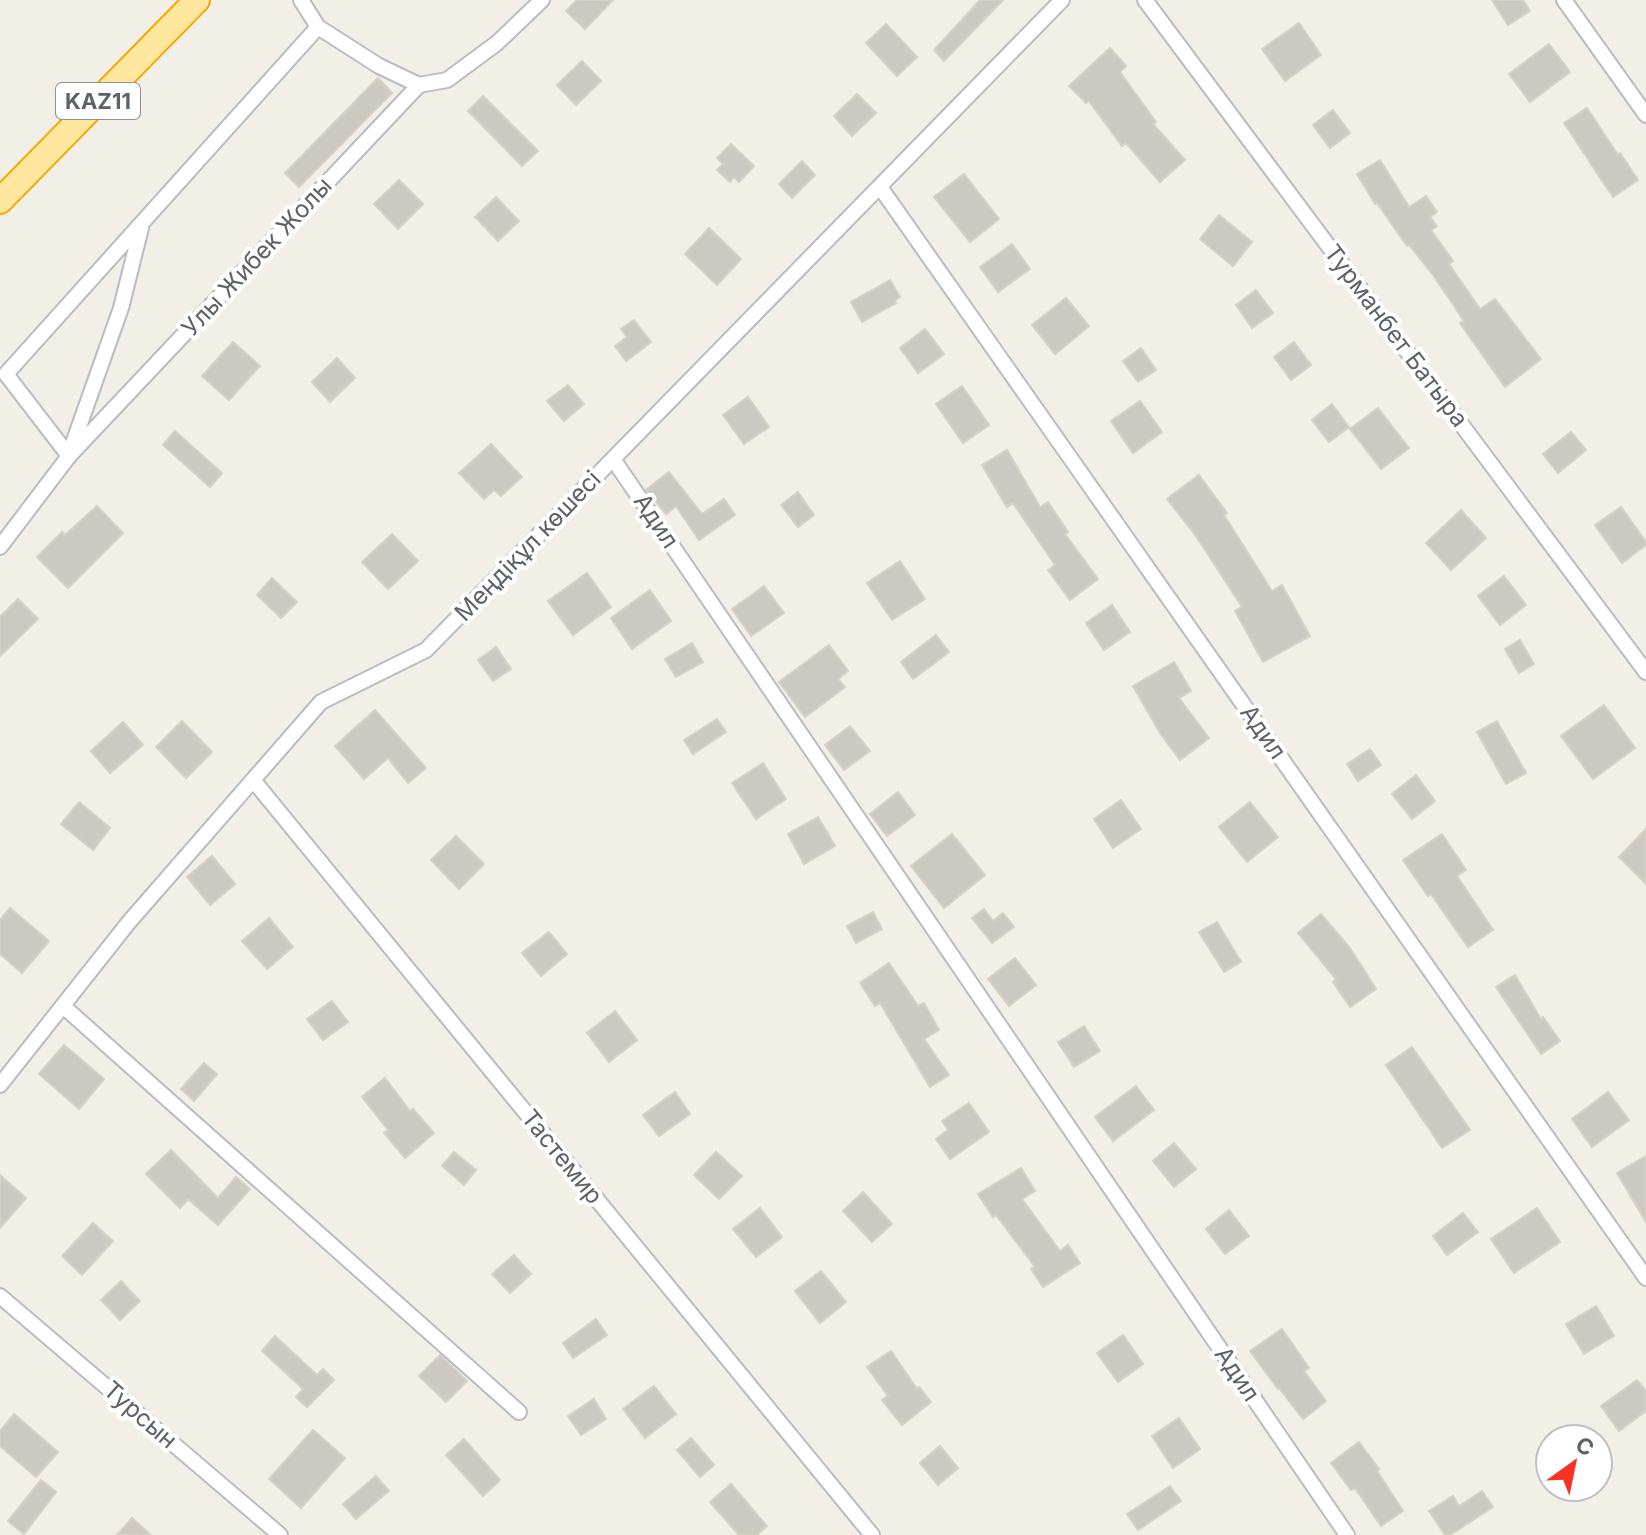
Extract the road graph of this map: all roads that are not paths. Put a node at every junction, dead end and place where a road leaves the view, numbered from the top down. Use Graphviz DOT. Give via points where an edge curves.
graph roads {
  1 [pos="197,0"];
  2 [pos="301,0"];
  3 [pos="542,0"];
  4 [pos="1062,0"];
  5 [pos="1145,0"];
  6 [pos="1564,0"];
  7 [pos="318,27"];
  8 [pos="419,85"];
  9 [pos="1646,115"];
  10 [pos="880,187"];
  11 [pos="0,201"];
  12 [pos="142,223"];
  13 [pos="3,378"];
  14 [pos="69,456"];
  15 [pos="613,459"];
  16 [pos="0,547"];
  17 [pos="1646,672"];
  18 [pos="253,780"];
  19 [pos="63,1006"];
  20 [pos="0,1085"];
  21 [pos="1646,1278"];
  22 [pos="0,1296"];
  23 [pos="519,1412"];
  24 [pos="280,1535"];
  25 [pos="872,1535"];
  26 [pos="1347,1535"];
  1 -- 11 [label="highway, KAZ11"];
  2 -- 7 [label="street"];
  3 -- 8 [label="street, Улы Жибек Жолы" via="447,80"];
  4 -- 10 [label="street, Меңдіқұл көшесі"];
  5 -- 17 [label="street, Турманбет Батыра"];
  6 -- 9 [label="street"];
  7 -- 8 [label="street"];
  7 -- 12 [label="street"];
  8 -- 14 [label="street, Улы Жибек Жолы"];
  10 -- 15 [label="street, Меңдіқұл көшесі"];
  10 -- 21 [label="street, Адил"];
  12 -- 13 [label="street"];
  12 -- 14 [label="street" via="121,308"];
  13 -- 14 [label="street"];
  14 -- 16 [label="street, Улы Жибек Жолы"];
  15 -- 18 [label="street, Меңдіқұл көшесі" via="426,650 321,702"];
  15 -- 26 [label="street, Адил"];
  18 -- 19 [label="street, Меңдіқұл көшесі"];
  18 -- 25 [label="street, Тастемир"];
  19 -- 20 [label="street, Меңдіқұл көшесі"];
  19 -- 23 [label="street"];
  22 -- 24 [label="street, Турсын"];
}
